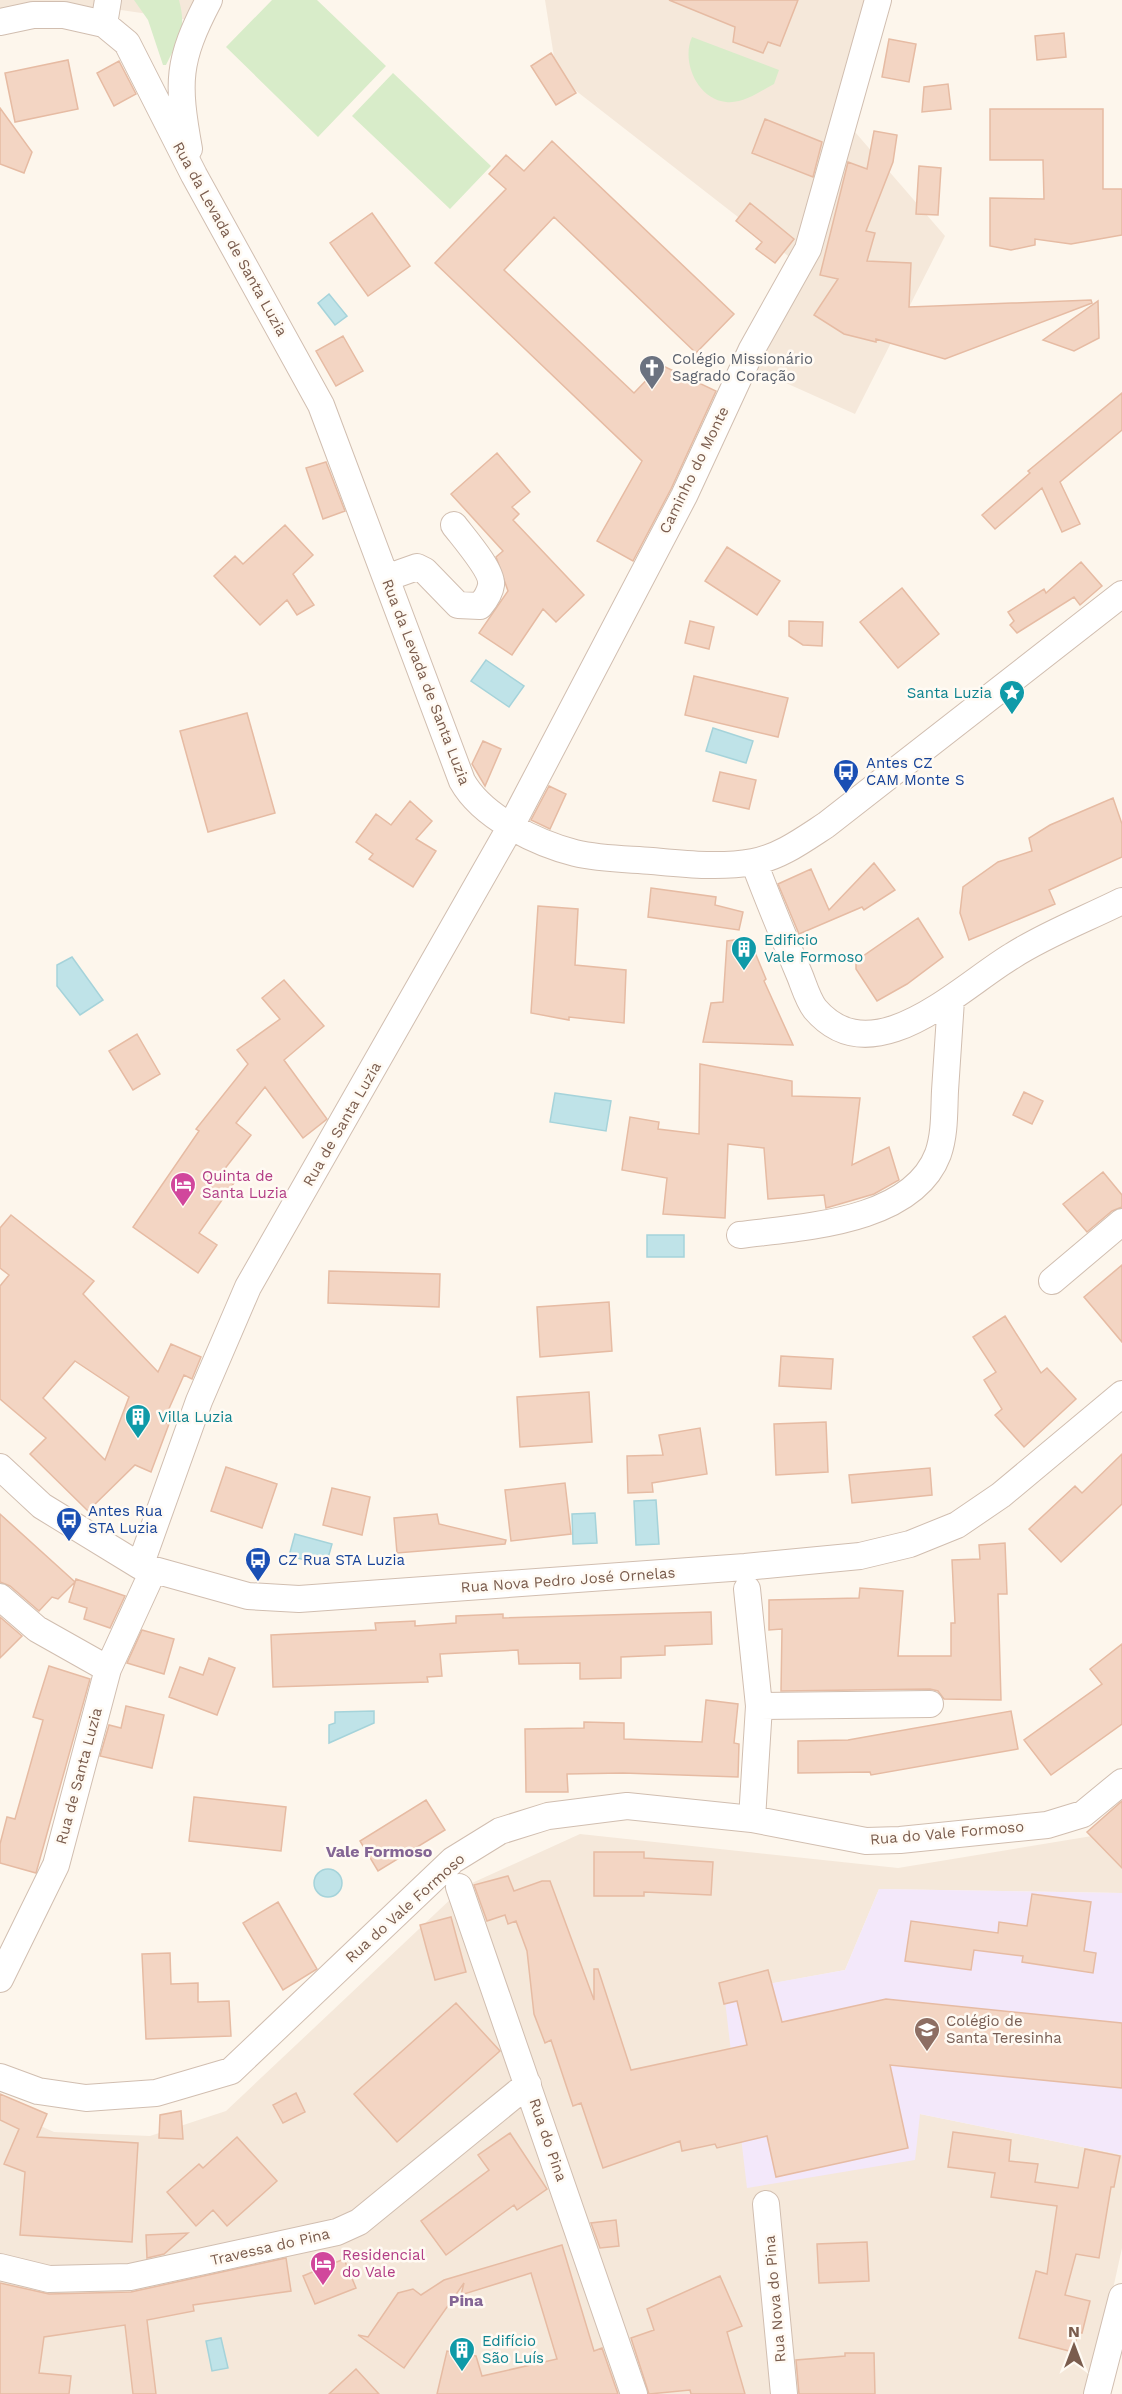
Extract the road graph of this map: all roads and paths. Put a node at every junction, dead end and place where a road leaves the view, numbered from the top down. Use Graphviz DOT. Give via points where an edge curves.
graph roads {
  1 [pos="209,0"];
  2 [pos="878,0"];
  3 [pos="106,12"];
  4 [pos="0,22"];
  5 [pos="194,176"];
  6 [pos="454,525"];
  7 [pos="386,578"];
  8 [pos="1122,594"];
  9 [pos="511,826"];
  10 [pos="754,862"];
  11 [pos="1122,901"];
  12 [pos="951,1000"];
  13 [pos="1122,1222"];
  14 [pos="740,1235"];
  15 [pos="1052,1281"];
  16 [pos="1122,1394"];
  17 [pos="0,1467"];
  18 [pos="146,1569"];
  19 [pos="747,1589"];
  20 [pos="0,1597"];
  21 [pos="108,1670"];
  22 [pos="930,1704"];
  23 [pos="759,1706"];
  24 [pos="1122,1782"];
  25 [pos="752,1819"];
  26 [pos="459,1887"];
  27 [pos="0,1979"];
  28 [pos="0,2077"];
  29 [pos="528,2084"];
  30 [pos="766,2204"];
  31 [pos="0,2267"];
  32 [pos="1122,2297"];
  33 [pos="1113,2366"];
  34 [pos="634,2394"];
  35 [pos="784,2394"];
  36 [pos="1096,2394"];
  1 -- 5 [label="street" via="195,27 180,78"];
  2 -- 9 [label="street, Caminho do Monte" via="808,249 752,349 684,496"];
  3 -- 4 [label="street, Rua da Levada de Santa Luzia" via="33,15"];
  3 -- 5 [label="street, Rua da Levada de Santa Luzia" via="127,43"];
  5 -- 7 [label="street, Rua da Levada de Santa Luzia" via="321,405"];
  6 -- 7 [label="street" via="489,574 492,584 480,606 458,605 417,567"];
  7 -- 9 [label="street, Rua da Levada de Santa Luzia" via="462,781 469,794"];
  8 -- 10 [label="street, Rua da Levada de Santa Luzia" via="826,825 788,850"];
  9 -- 10 [label="street, Rua da Levada de Santa Luzia" via="578,854 693,865"];
  9 -- 18 [label="street, Rua de Santa Luzia" via="248,1287 199,1401"];
  10 -- 12 [label="street" via="814,1008 838,1029 866,1035 901,1028"];
  11 -- 12 [label="street" via="1014,954"];
  12 -- 14 [label="street" via="943,1134 932,1167 915,1186 900,1198 825,1225"];
  13 -- 15 [label="street"];
  16 -- 18 [label="street, Rua Nova Pedro José Ornelas" via="1001,1495 957,1525 910,1544 860,1556 618,1578 299,1599 248,1596"];
  17 -- 18 [label="street, Rua Nova Pedro José Ornelas" via="42,1506"];
  18 -- 21 [label="street, Rua de Santa Luzia"];
  19 -- 23 [label="street"];
  20 -- 21 [label="street" via="37,1629"];
  21 -- 27 [label="street, Rua de Santa Luzia" via="56,1865"];
  22 -- 23 [label="street"];
  23 -- 25 [label="street"];
  24 -- 25 [label="street, Rua do Vale Formoso" via="1083,1814 1047,1825 911,1839 866,1841"];
  25 -- 28 [label="street, Rua do Vale Formoso" via="627,1806 548,1816 500,1831 453,1860 231,2071 156,2093 86,2098 38,2091"];
  26 -- 29 [label="street, Rua do Pina"];
  29 -- 31 [label="street, Travessa do Pina" via="359,2222 337,2232 130,2277 49,2278"];
  29 -- 34 [label="street, Rua do Pina"];
  30 -- 35 [label="street, Rua Nova do Pina"];
  32 -- 33 [label="street"];
  33 -- 36 [label="street"];
}
